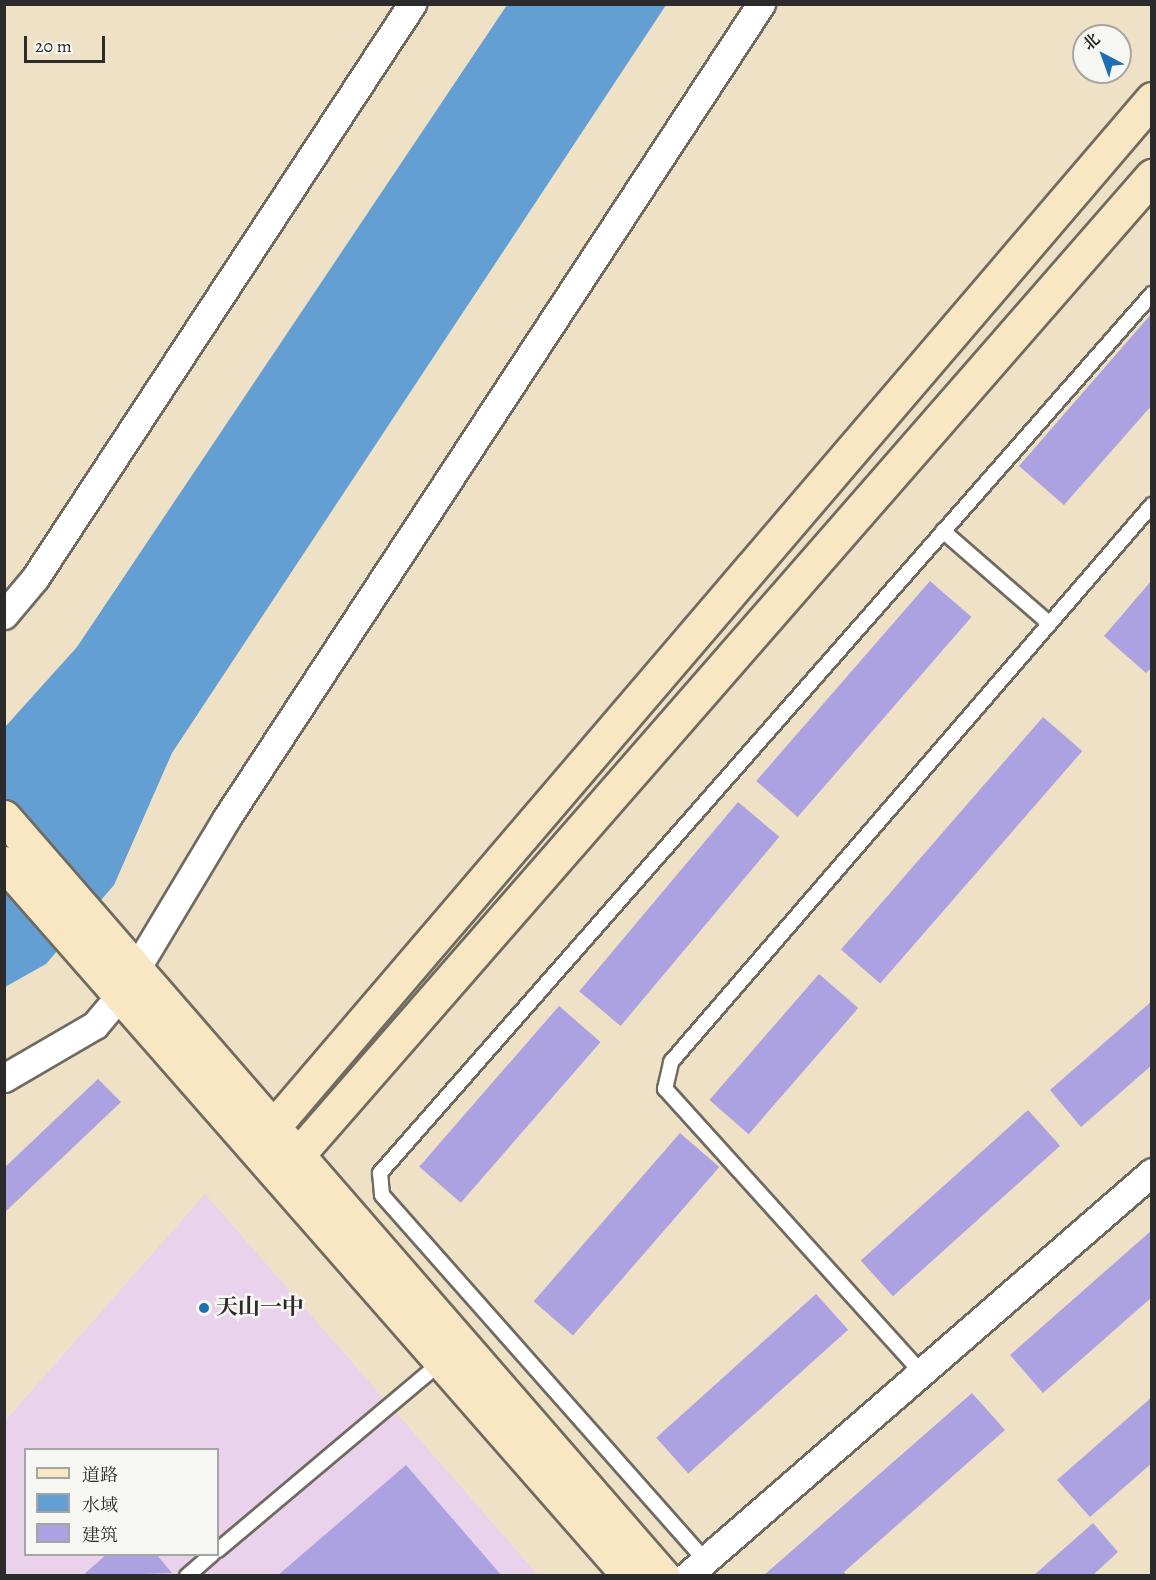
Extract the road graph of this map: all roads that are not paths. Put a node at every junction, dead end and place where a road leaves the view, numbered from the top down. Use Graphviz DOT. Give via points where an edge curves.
graph roads {
  1 [pos="412,4"];
  2 [pos="761,4"];
  3 [pos="1152,99"];
  4 [pos="1152,176"];
  5 [pos="1152,294"];
  6 [pos="1152,505"];
  7 [pos="944,531"];
  8 [pos="4,615"];
  9 [pos="1049,623"];
  10 [pos="4,817"];
  11 [pos="4,863"];
  12 [pos="124,974"];
  13 [pos="4,1078"];
  14 [pos="265,1137"];
  15 [pos="289,1165"];
  16 [pos="1152,1172"];
  17 [pos="444,1360"];
  18 [pos="921,1371"];
  19 [pos="219,1549"];
  20 [pos="210,1556"];
  21 [pos="695,1567"];
  22 [pos="189,1575"];
  23 [pos="629,1575"];
  24 [pos="663,1575"];
  1 -- 8 [label="street" via="35,578"];
  2 -- 12 [label="street"];
  3 -- 14 [label="main road"];
  4 -- 15 [label="main road"];
  5 -- 7 [label="lane"];
  6 -- 9 [label="lane"];
  7 -- 9 [label="lane"];
  7 -- 21 [label="lane" via="380,1173 382,1195"];
  9 -- 18 [label="lane" via="708,1015 671,1062 665,1089"];
  10 -- 12 [label="main road"];
  11 -- 12 [label="main road"];
  12 -- 13 [label="street" via="95,1025"];
  12 -- 14 [label="main road"];
  14 -- 15 [label="main road"];
  15 -- 17 [label="main road"];
  15 -- 24 [label="main road"];
  16 -- 18 [label="street"];
  17 -- 19 [label="lane"];
  17 -- 23 [label="main road"];
  18 -- 21 [label="street"];
  20 -- 22 [label="lane"];
}
